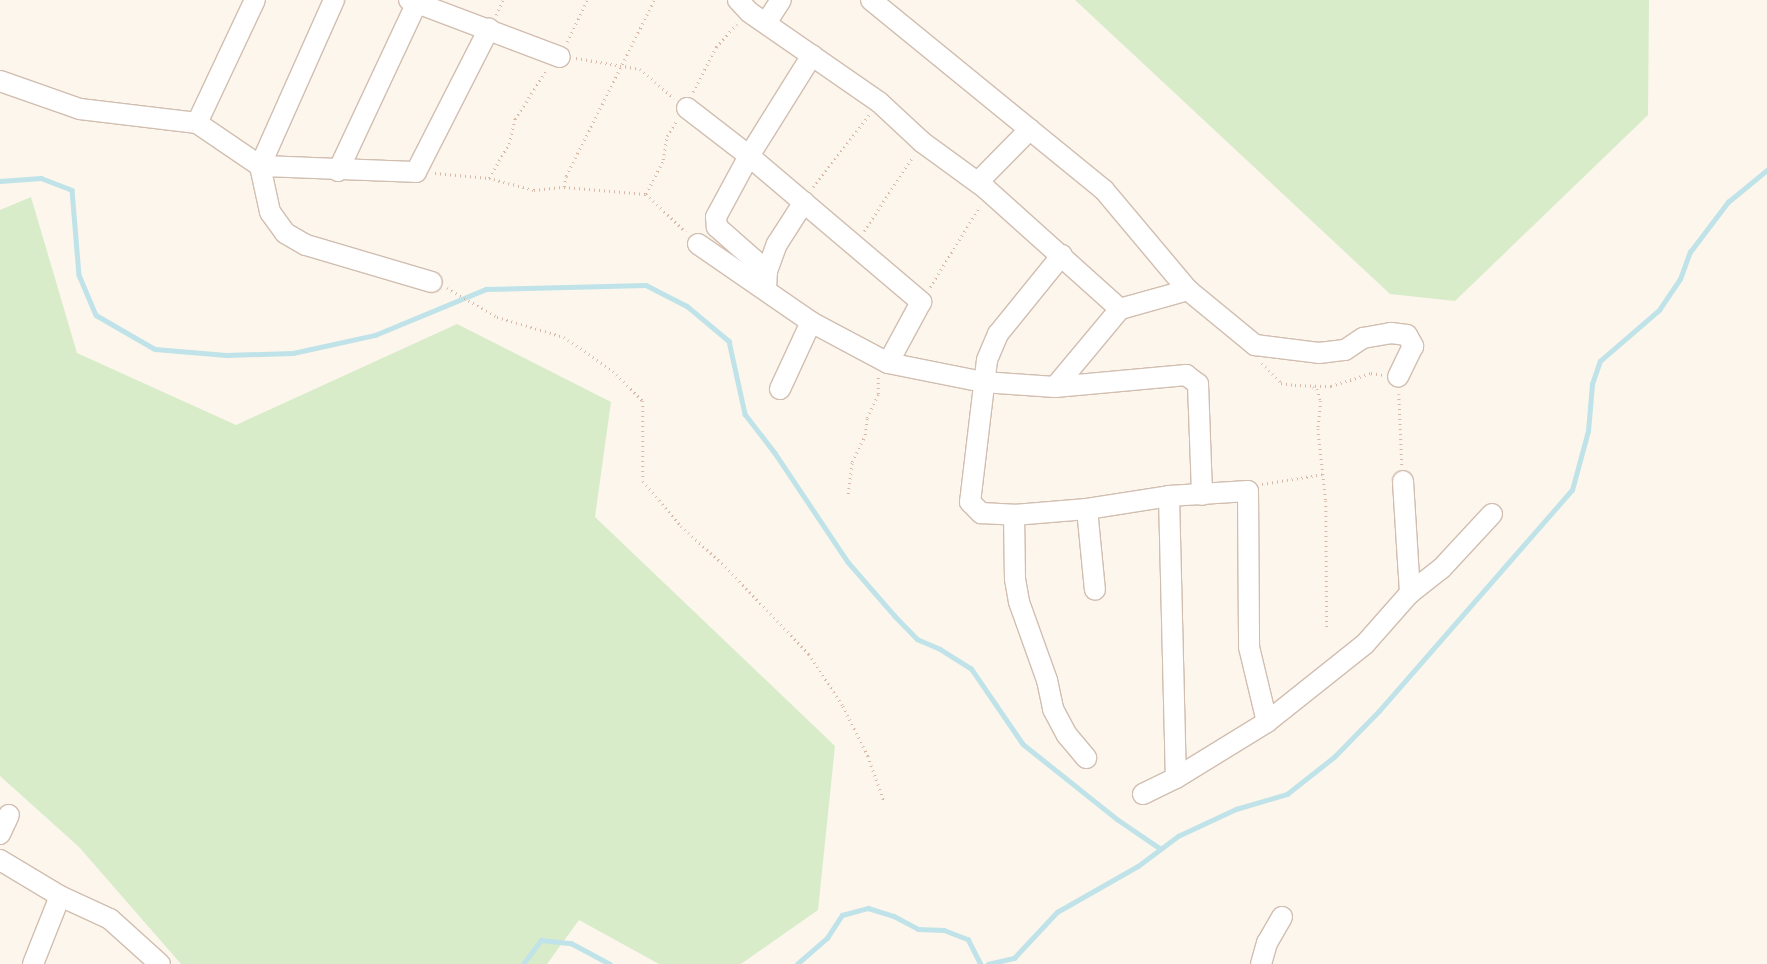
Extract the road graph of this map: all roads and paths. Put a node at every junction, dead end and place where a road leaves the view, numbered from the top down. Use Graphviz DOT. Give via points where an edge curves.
graph roads {
  1 [pos="255,0"];
  2 [pos="334,0"];
  3 [pos="587,0"];
  4 [pos="654,0"];
  5 [pos="782,0"];
  6 [pos="871,0"];
  7 [pos="414,1"];
  8 [pos="751,12"];
  9 [pos="489,30"];
  10 [pos="812,55"];
  11 [pos="560,57"];
  12 [pos="621,65"];
  13 [pos="0,81"];
  14 [pos="879,102"];
  15 [pos="686,108"];
  16 [pos="197,123"];
  17 [pos="1030,129"];
  18 [pos="922,142"];
  19 [pos="749,156"];
  20 [pos="260,166"];
  21 [pos="338,171"];
  22 [pos="416,172"];
  23 [pos="489,178"];
  24 [pos="982,185"];
  25 [pos="564,187"];
  26 [pos="646,194"];
  27 [pos="804,202"];
  28 [pos="698,244"];
  29 [pos="854,246"];
  30 [pos="1062,255"];
  31 [pos="767,280"];
  32 [pos="432,282"];
  33 [pos="1188,290"];
  34 [pos="921,302"];
  35 [pos="1120,309"];
  36 [pos="811,322"];
  37 [pos="1255,345"];
  38 [pos="888,363"];
  39 [pos="1398,377"];
  40 [pos="983,382"];
  41 [pos="1312,386"];
  42 [pos="1055,387"];
  43 [pos="780,389"];
  44 [pos="1324,474"];
  45 [pos="1402,482"];
  46 [pos="1248,491"];
  47 [pos="848,494"];
  48 [pos="1202,495"];
  49 [pos="1169,496"];
  50 [pos="1087,509"];
  51 [pos="1014,514"];
  52 [pos="1492,514"];
  53 [pos="1095,590"];
  54 [pos="1410,593"];
  55 [pos="1327,630"];
  56 [pos="1267,722"];
  57 [pos="1086,758"];
  58 [pos="1176,778"];
  59 [pos="1143,794"];
  60 [pos="884,801"];
  61 [pos="9,815"];
  62 [pos="0,834"];
  63 [pos="0,860"];
  64 [pos="60,896"];
  65 [pos="1282,917"];
  66 [pos="38,962"];
  67 [pos="160,964"];
  68 [pos="1261,964"];
  1 -- 16 [label="street"];
  2 -- 20 [label="street"];
  3 -- 11 [label="path"];
  4 -- 12 [label="path"];
  5 -- 8 [label="street"];
  6 -- 17 [label="street"];
  7 -- 9 [label="street"];
  7 -- 21 [label="street"];
  8 -- 10 [label="street"];
  8 -- 15 [label="path" via="716,47"];
  9 -- 11 [label="street"];
  9 -- 22 [label="street"];
  10 -- 14 [label="street"];
  10 -- 19 [label="street"];
  11 -- 12 [label="path" via="569,55 581,60"];
  11 -- 23 [label="path" via="554,60 515,119 509,144"];
  12 -- 15 [label="path" via="640,69"];
  12 -- 25 [label="path" via="613,87 566,176"];
  13 -- 16 [label="street" via="80,109"];
  14 -- 18 [label="street"];
  14 -- 27 [label="path" via="844,144"];
  15 -- 19 [label="street"];
  15 -- 26 [label="path" via="667,136 663,160"];
  16 -- 20 [label="street"];
  17 -- 24 [label="street"];
  17 -- 33 [label="street" via="1104,190"];
  18 -- 24 [label="street"];
  18 -- 29 [label="path"];
  19 -- 27 [label="street"];
  19 -- 31 [label="street" via="716,217 717,226"];
  20 -- 21 [label="street"];
  20 -- 32 [label="street" via="270,212 285,232 306,245"];
  21 -- 22 [label="street"];
  22 -- 23 [label="path"];
  23 -- 25 [label="path" via="534,190"];
  24 -- 30 [label="street"];
  24 -- 34 [label="path" via="982,204"];
  25 -- 26 [label="path"];
  26 -- 28 [label="path"];
  27 -- 29 [label="street"];
  27 -- 31 [label="street" via="777,244"];
  28 -- 31 [label="street"];
  29 -- 34 [label="street"];
  30 -- 35 [label="street"];
  30 -- 40 [label="street" via="998,334 987,360"];
  31 -- 36 [label="street"];
  32 -- 60 [label="path" via="497,317 564,336 613,371 643,401 643,481 681,526 809,654 843,706 868,756"];
  33 -- 35 [label="street"];
  33 -- 37 [label="street"];
  34 -- 38 [label="street"];
  35 -- 42 [label="street"];
  36 -- 38 [label="street"];
  36 -- 43 [label="street"];
  37 -- 39 [label="street" via="1319,353 1345,350 1363,338 1391,332 1406,335 1413,346"];
  37 -- 41 [label="path" via="1263,365 1281,384"];
  38 -- 40 [label="street"];
  38 -- 47 [label="path" via="878,376 878,394 852,462"];
  39 -- 41 [label="path" via="1371,373 1331,386"];
  39 -- 45 [label="path"];
  40 -- 42 [label="street"];
  40 -- 51 [label="street" via="970,502 981,513"];
  41 -- 44 [label="path" via="1317,389 1321,401 1318,429"];
  42 -- 48 [label="street" via="1186,374 1198,384"];
  44 -- 46 [label="path" via="1254,485"];
  44 -- 55 [label="path"];
  45 -- 54 [label="street"];
  46 -- 48 [label="street"];
  46 -- 56 [label="street" via="1249,647"];
  48 -- 49 [label="street"];
  49 -- 50 [label="street"];
  49 -- 58 [label="street"];
  50 -- 51 [label="street"];
  50 -- 53 [label="street"];
  51 -- 57 [label="street" via="1015,579 1020,602 1047,680 1053,709 1067,735"];
  52 -- 54 [label="street" via="1441,569"];
  54 -- 56 [label="street" via="1365,644"];
  56 -- 58 [label="street"];
  58 -- 59 [label="street"];
  61 -- 62 [label="street"];
  63 -- 64 [label="street"];
  64 -- 66 [label="street"];
  64 -- 67 [label="street" via="110,919"];
  65 -- 68 [label="street" via="1267,943"];
}
